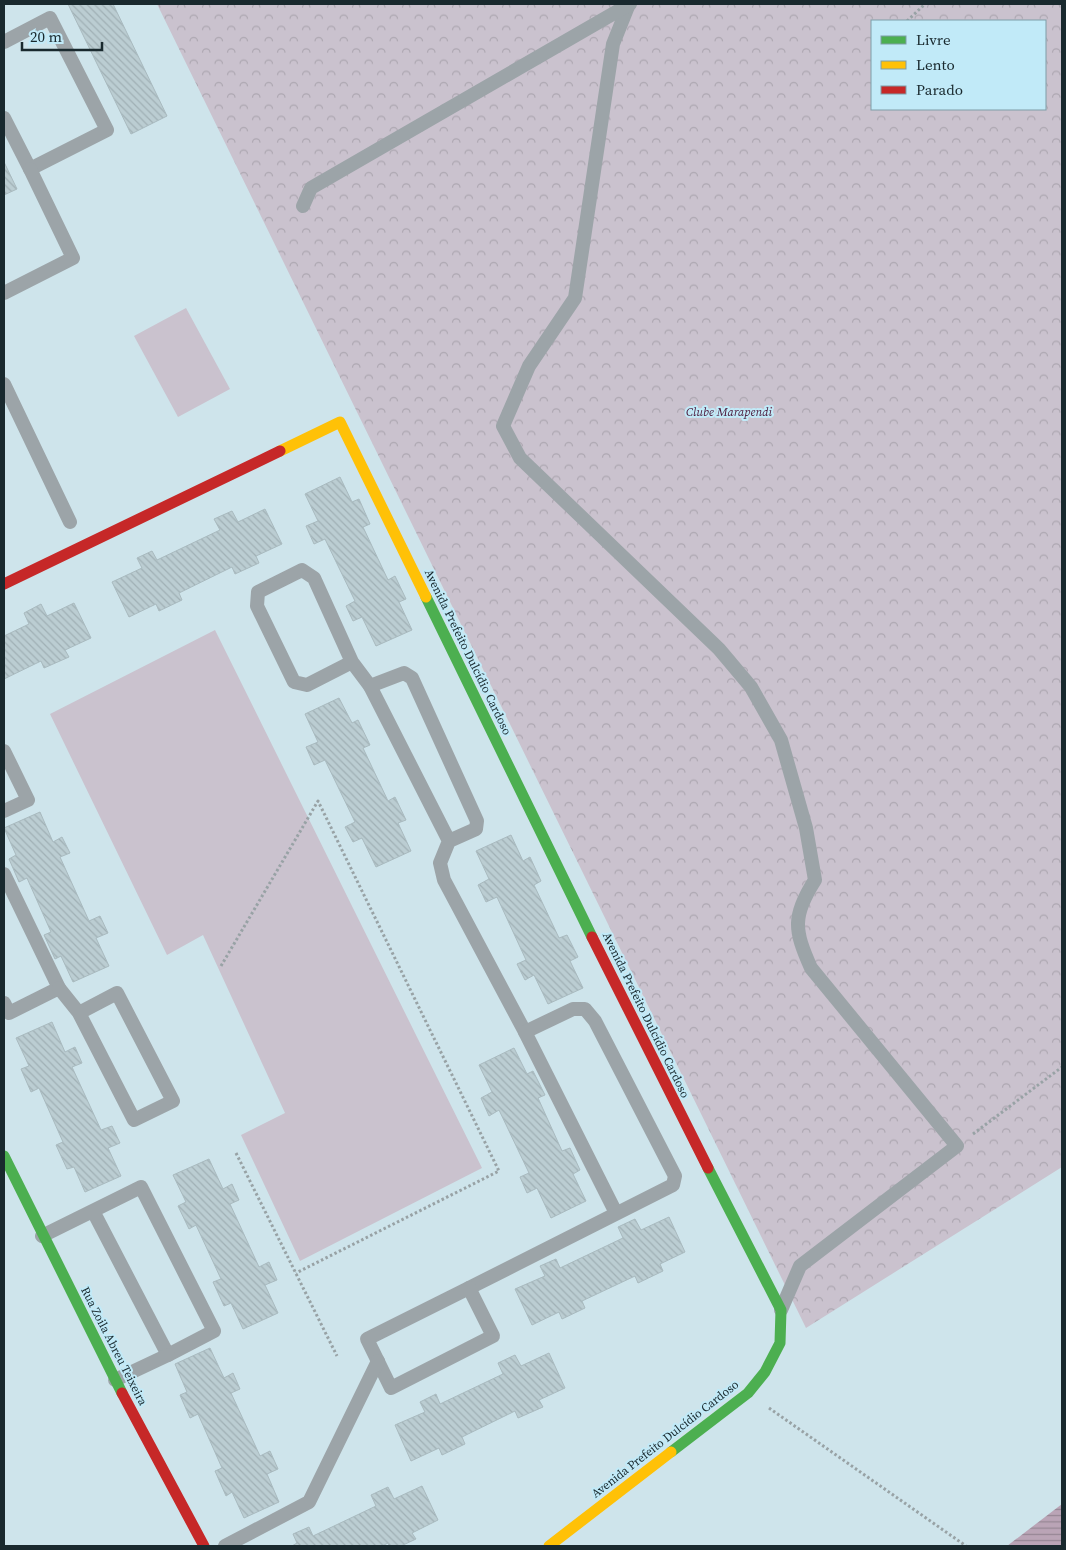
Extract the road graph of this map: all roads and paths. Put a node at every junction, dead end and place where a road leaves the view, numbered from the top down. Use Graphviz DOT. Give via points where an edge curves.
graph roads {
  1 [pos="630,4"];
  2 [pos="925,4"];
  3 [pos="908,20"];
  4 [pos="4,42"];
  5 [pos="4,118"];
  6 [pos="30,169"];
  7 [pos="303,206"];
  8 [pos="4,293"];
  9 [pos="4,384"];
  10 [pos="70,522"];
  11 [pos="4,584"];
  12 [pos="352,662"];
  13 [pos="370,686"];
  14 [pos="4,751"];
  15 [pos="4,811"];
  16 [pos="449,841"];
  17 [pos="4,874"];
  18 [pos="221,966"];
  19 [pos="59,988"];
  20 [pos="5,1010"];
  21 [pos="79,1013"];
  22 [pos="525,1032"];
  23 [pos="1062,1067"];
  24 [pos="956,1146"];
  25 [pos="236,1153"];
  26 [pos="4,1156"];
  27 [pos="93,1211"];
  28 [pos="616,1213"];
  29 [pos="42,1236"];
  30 [pos="296,1274"];
  31 [pos="469,1288"];
  32 [pos="781,1310"];
  33 [pos="168,1355"];
  34 [pos="337,1356"];
  35 [pos="378,1361"];
  36 [pos="115,1380"];
  37 [pos="748,1393"];
  38 [pos="204,1546"];
  39 [pos="225,1546"];
  40 [pos="549,1546"];
  41 [pos="966,1546"];
  1 -- 7 [label="lane" via="310,188"];
  1 -- 24 [label="lane" via="613,44 575,298 529,366 503,426 520,458 719,649 751,687 781,740 806,828 815,880 801,902 796,921 799,942 811,968"];
  2 -- 3 [label="path"];
  4 -- 6 [label="lane" via="50,18 107,130"];
  5 -- 6 [label="lane"];
  6 -- 8 [label="lane" via="73,258"];
  9 -- 10 [label="lane"];
  11 -- 32 [label="street, Avenida Prefeito Dulcídio Cardoso" via="340,422 630,1015"];
  12 -- 12 [label="lane" via="314,578 302,570 258,592 257,606 294,682 307,685"];
  12 -- 13 [label="lane"];
  13 -- 16 [label="lane"];
  13 -- 16 [label="lane" via="404,673 412,678 477,821 476,829"];
  14 -- 15 [label="lane" via="28,800"];
  16 -- 22 [label="lane" via="440,863 444,880"];
  17 -- 19 [label="lane"];
  18 -- 30 [label="path" via="318,801 499,1171"];
  19 -- 20 [label="lane"];
  19 -- 21 [label="lane"];
  21 -- 21 [label="lane" via="134,1120 173,1101 117,993"];
  22 -- 28 [label="lane"];
  22 -- 28 [label="lane" via="573,1009 585,1009 595,1021 675,1176 673,1185"];
  23 -- 24 [label="path"];
  24 -- 32 [label="lane" via="800,1266"];
  25 -- 30 [label="path"];
  26 -- 29 [label="street, Rua Zoila Abreu Teixeira"];
  27 -- 29 [label="lane"];
  27 -- 33 [label="lane"];
  27 -- 33 [label="lane" via="141,1187 214,1331"];
  28 -- 31 [label="lane"];
  29 -- 36 [label="street, Rua Zoila Abreu Teixeira"];
  30 -- 34 [label="path"];
  31 -- 35 [label="lane" via="367,1339"];
  31 -- 35 [label="lane" via="493,1336 391,1388"];
  32 -- 37 [label="street, Avenida Prefeito Dulcídio Cardoso" via="780,1343 765,1372"];
  33 -- 36 [label="lane"];
  35 -- 39 [label="lane" via="309,1502"];
  36 -- 38 [label="street, Rua Zoila Abreu Teixeira"];
  37 -- 40 [label="street, Avenida Prefeito Dulcídio Cardoso"];
  37 -- 41 [label="path"];
}
